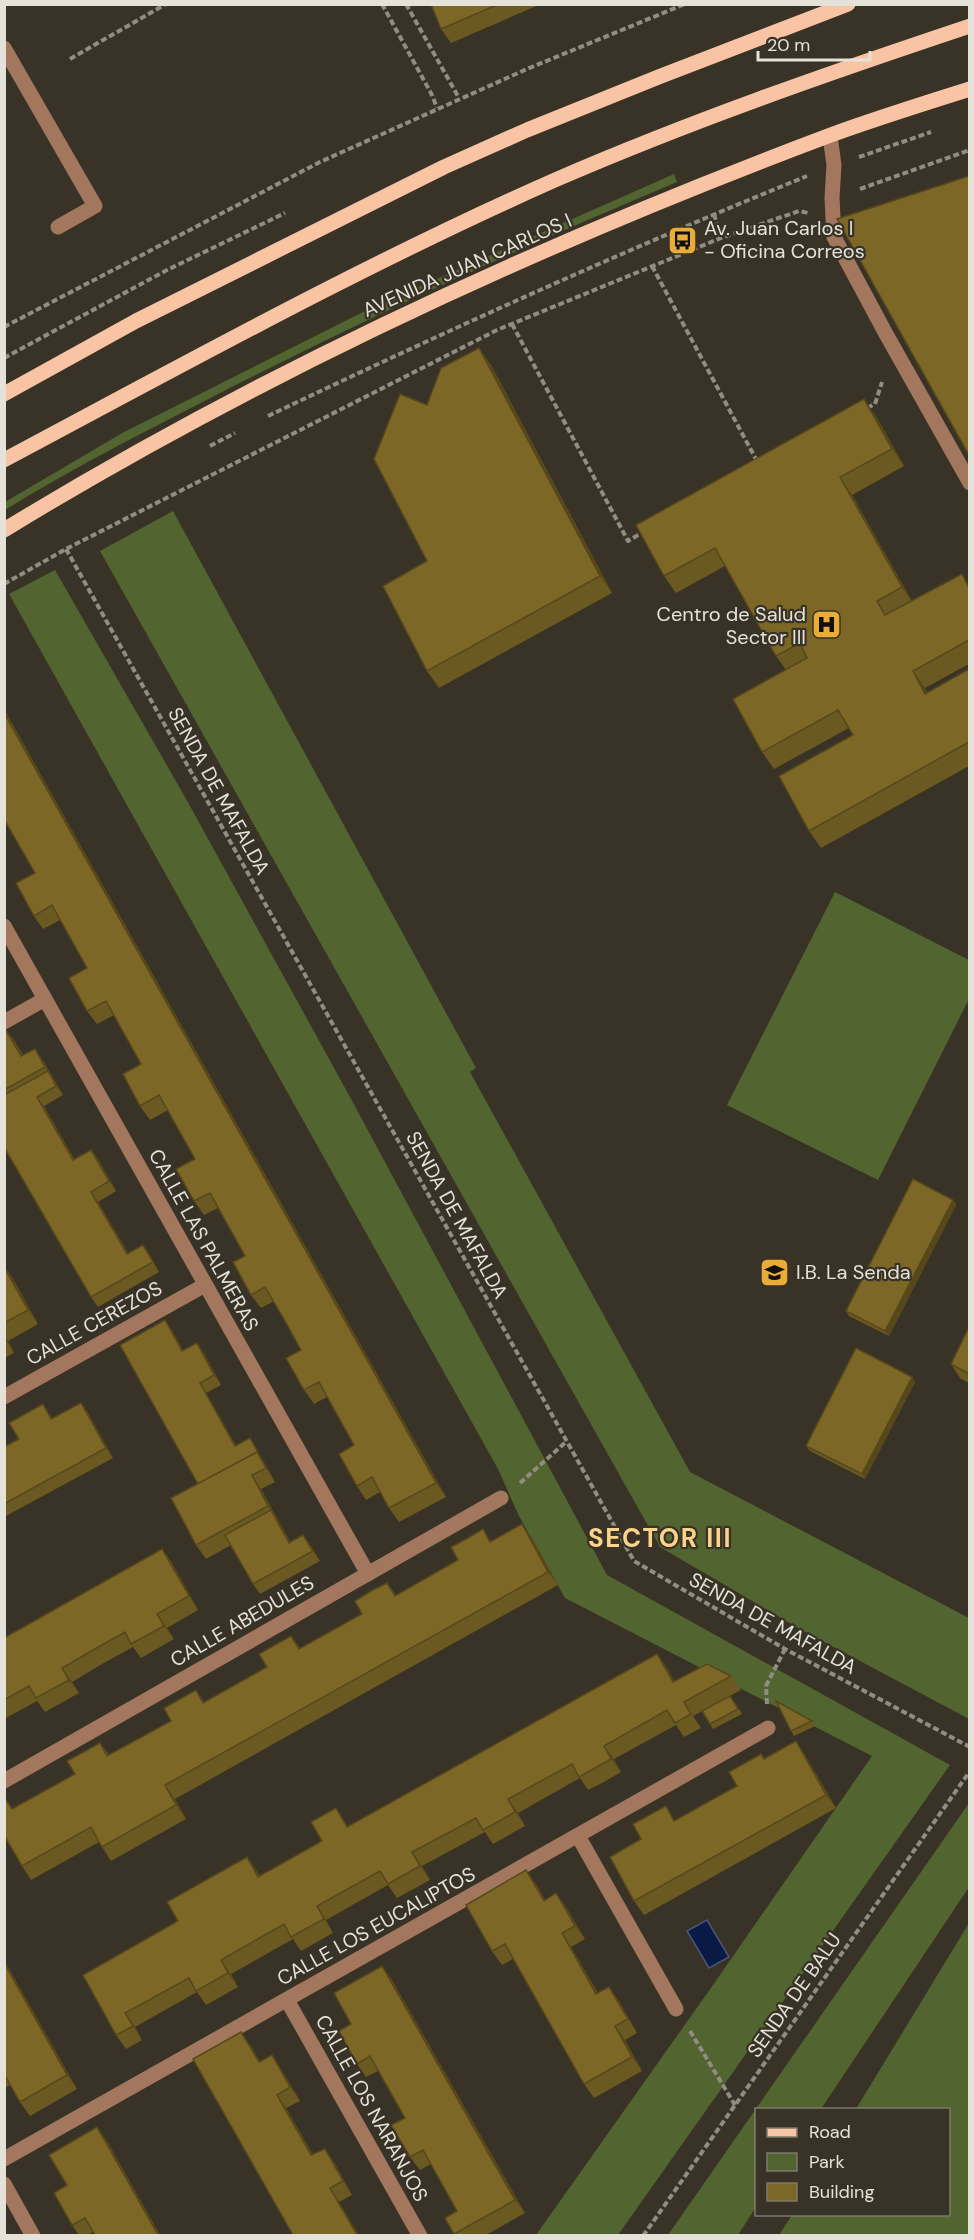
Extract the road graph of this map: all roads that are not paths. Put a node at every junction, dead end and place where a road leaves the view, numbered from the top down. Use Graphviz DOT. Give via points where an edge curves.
graph roads {
  1 [pos="848,4"];
  2 [pos="969,26"];
  3 [pos="4,48"];
  4 [pos="969,89"];
  5 [pos="830,136"];
  6 [pos="58,227"];
  7 [pos="4,394"];
  8 [pos="4,460"];
  9 [pos="969,483"];
  10 [pos="4,530"];
  11 [pos="4,926"];
  12 [pos="45,999"];
  13 [pos="4,1022"];
  14 [pos="205,1285"];
  15 [pos="4,1397"];
  16 [pos="501,1498"];
  17 [pos="368,1574"];
  18 [pos="768,1728"];
  19 [pos="4,1781"];
  20 [pos="578,1836"];
  21 [pos="287,2000"];
  22 [pos="676,2009"];
  23 [pos="4,2159"];
  24 [pos="4,2184"];
  25 [pos="33,2235"];
  26 [pos="420,2235"];
  1 -- 7 [label="main road" via="641,84 444,167 136,321"];
  2 -- 8 [label="main road, AVENIDA JUAN CARLOS I" via="775,92 554,181 312,297"];
  3 -- 6 [label="street" via="95,206"];
  4 -- 5 [label="main road, AVENIDA JUAN CARLOS I"];
  5 -- 9 [label="street" via="834,237"];
  5 -- 10 [label="main road, AVENIDA JUAN CARLOS I" via="672,197 474,282 261,384"];
  11 -- 12 [label="street, CALLE LAS PALMERAS"];
  12 -- 13 [label="street"];
  12 -- 14 [label="street, CALLE LAS PALMERAS"];
  14 -- 15 [label="street, CALLE CEREZOS"];
  14 -- 17 [label="street, CALLE LAS PALMERAS"];
  16 -- 17 [label="street, CALLE ABEDULES"];
  17 -- 19 [label="street, CALLE ABEDULES"];
  18 -- 20 [label="street, CALLE LOS EUCALIPTOS"];
  20 -- 21 [label="street, CALLE LOS EUCALIPTOS"];
  20 -- 22 [label="street"];
  21 -- 23 [label="street, CALLE LOS EUCALIPTOS"];
  21 -- 26 [label="street, CALLE LOS NARANJOS"];
  24 -- 25 [label="street"];
}
